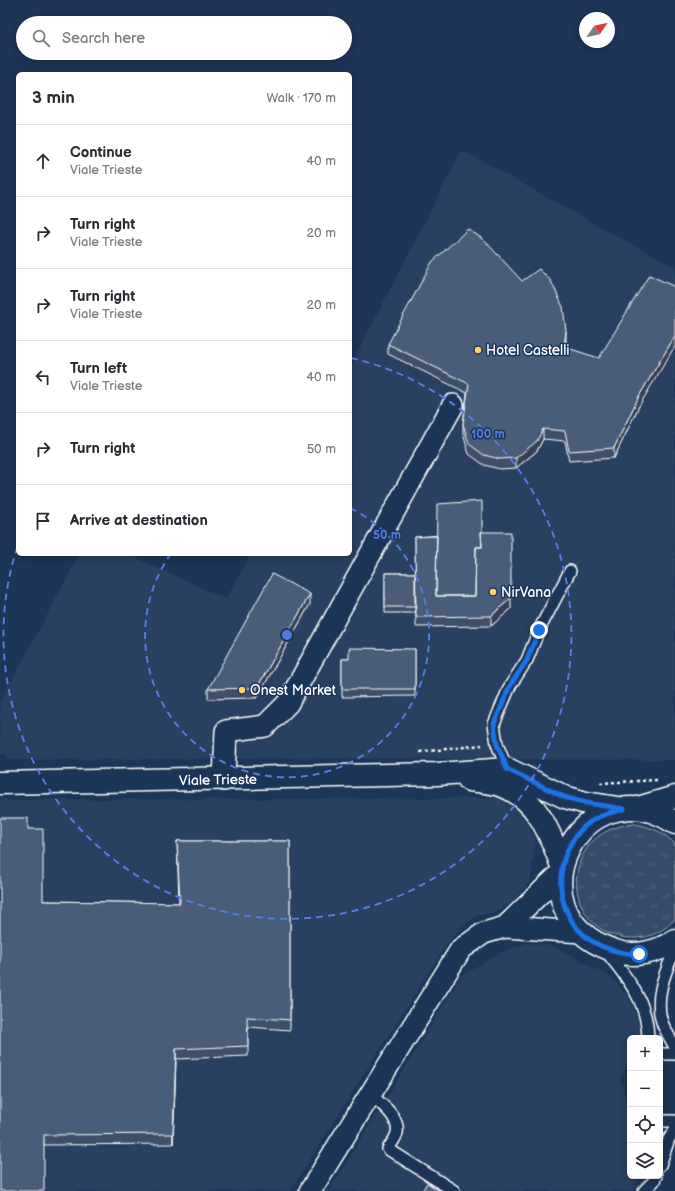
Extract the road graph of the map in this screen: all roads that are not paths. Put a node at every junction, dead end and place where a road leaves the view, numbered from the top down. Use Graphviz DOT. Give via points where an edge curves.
graph roads {
  1 [pos="453,405"];
  2 [pos="570,571"];
  3 [pos="507,769"];
  4 [pos="437,774"];
  5 [pos="224,780"];
  6 [pos="0,783"];
  7 [pos="675,797"];
  8 [pos="630,809"];
  9 [pos="675,823"];
  10 [pos="561,870"];
  11 [pos="505,927"];
  12 [pos="582,932"];
  13 [pos="675,940"];
  14 [pos="602,947"];
  15 [pos="675,950"];
  16 [pos="648,1035"];
  17 [pos="675,1047"];
  18 [pos="663,1054"];
  19 [pos="675,1054"];
  20 [pos="371,1095"];
  21 [pos="663,1121"];
  22 [pos="675,1121"];
  23 [pos="675,1130"];
  24 [pos="663,1156"];
  25 [pos="647,1179"];
  26 [pos="655,1179"];
  27 [pos="645,1189"];
  28 [pos="310,1191"];
  29 [pos="454,1191"];
  1 -- 5 [label="street" via="288,703 265,726 226,731"];
  2 -- 3 [label="lane" via="539,630 527,660 510,686 494,724 497,744"];
  3 -- 4 [label="main road, Viale Trieste"];
  3 -- 8 [label="main road, Viale Trieste" via="564,797"];
  4 -- 5 [label="main road, Viale Trieste"];
  4 -- 10 [label="main road, Viale Trieste" via="498,784 516,793 531,805 549,831"];
  5 -- 6 [label="main road, Viale Trieste"];
  7 -- 8 [label="main road"];
  8 -- 9 [label="main road, Viale Trieste" via="652,811"];
  8 -- 10 [label="main road, Viale Trieste" via="606,813 577,834 567,850"];
  10 -- 11 [label="street"];
  10 -- 12 [label="main road, Viale Trieste" via="565,907"];
  11 -- 12 [label="street"];
  11 -- 20 [label="street" via="484,933 461,949"];
  12 -- 14 [label="main road, Viale Trieste"];
  13 -- 14 [label="main road, Viale Trieste" via="662,948 639,954 616,952"];
  14 -- 16 [label="lane" via="630,982 644,1007"];
  15 -- 17 [label="lane" via="662,984 659,1002 663,1024"];
  18 -- 19 [label="lane"];
  20 -- 28 [label="street"];
  20 -- 29 [label="lane" via="388,1110 396,1126 397,1132 388,1149"];
  21 -- 22 [label="lane"];
  23 -- 24 [label="lane"];
  25 -- 27 [label="lane"];
  26 -- 27 [label="lane"];
}
